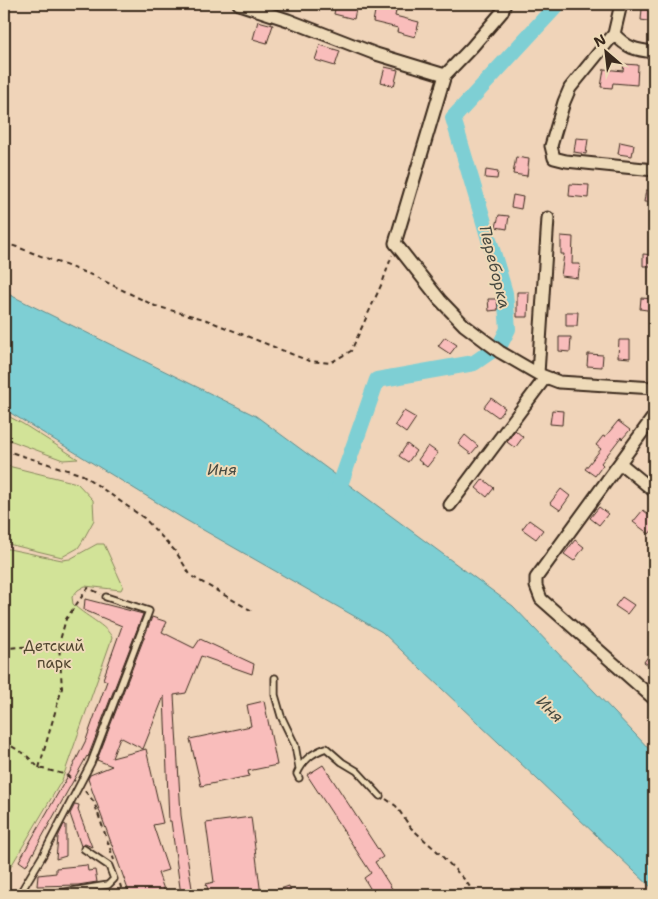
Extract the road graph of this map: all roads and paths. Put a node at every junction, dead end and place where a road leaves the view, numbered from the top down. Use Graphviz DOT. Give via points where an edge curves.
graph roads {
  1 [pos="239,4"];
  2 [pos="505,4"];
  3 [pos="620,4"];
  4 [pos="614,34"];
  5 [pos="654,52"];
  6 [pos="445,75"];
  7 [pos="654,170"];
  8 [pos="548,218"];
  9 [pos="4,243"];
  10 [pos="395,243"];
  11 [pos="542,376"];
  12 [pos="654,388"];
  13 [pos="654,416"];
  14 [pos="4,450"];
  15 [pos="620,463"];
  16 [pos="654,491"];
  17 [pos="450,504"];
  18 [pos="106,597"];
  19 [pos="254,612"];
  20 [pos="59,644"];
  21 [pos="4,652"];
  22 [pos="275,678"];
  23 [pos="654,699"];
  24 [pos="4,742"];
  25 [pos="39,768"];
  26 [pos="299,768"];
  27 [pos="299,778"];
  28 [pos="80,785"];
  29 [pos="380,796"];
  30 [pos="84,850"];
  31 [pos="115,866"];
  32 [pos="120,883"];
  33 [pos="19,895"];
  34 [pos="48,895"];
  35 [pos="123,895"];
  36 [pos="476,895"];
  1 -- 6 [label="street" via="376,54"];
  2 -- 6 [label="street" via="502,12"];
  3 -- 4 [label="street"];
  4 -- 5 [label="street" via="624,45"];
  4 -- 7 [label="street" via="570,88 551,146 554,158 566,162"];
  6 -- 10 [label="street"];
  8 -- 11 [label="street"];
  9 -- 10 [label="path" via="94,276 156,306 204,319 309,361 330,363 351,352 383,281"];
  10 -- 11 [label="street" via="464,325 500,352"];
  11 -- 12 [label="street" via="559,382"];
  11 -- 17 [label="street"];
  13 -- 15 [label="street"];
  14 -- 19 [label="path" via="83,475 144,518 176,552 190,576"];
  15 -- 16 [label="street"];
  15 -- 23 [label="street" via="536,578 536,586 541,599"];
  18 -- 20 [label="path" via="88,588 66,619"];
  18 -- 28 [label="lane" via="149,611"];
  20 -- 21 [label="path" via="8,648"];
  20 -- 25 [label="path" via="62,688"];
  22 -- 26 [label="lane" via="279,709 295,744"];
  24 -- 25 [label="path" via="25,754"];
  25 -- 28 [label="path" via="64,774"];
  26 -- 27 [label="lane"];
  26 -- 29 [label="lane" via="313,753 326,748"];
  28 -- 31 [label="path" via="94,802"];
  28 -- 33 [label="lane"];
  29 -- 36 [label="path" via="396,806 412,828"];
  30 -- 34 [label="lane" via="109,866 114,879 108,885"];
  32 -- 35 [label="path"];
}
